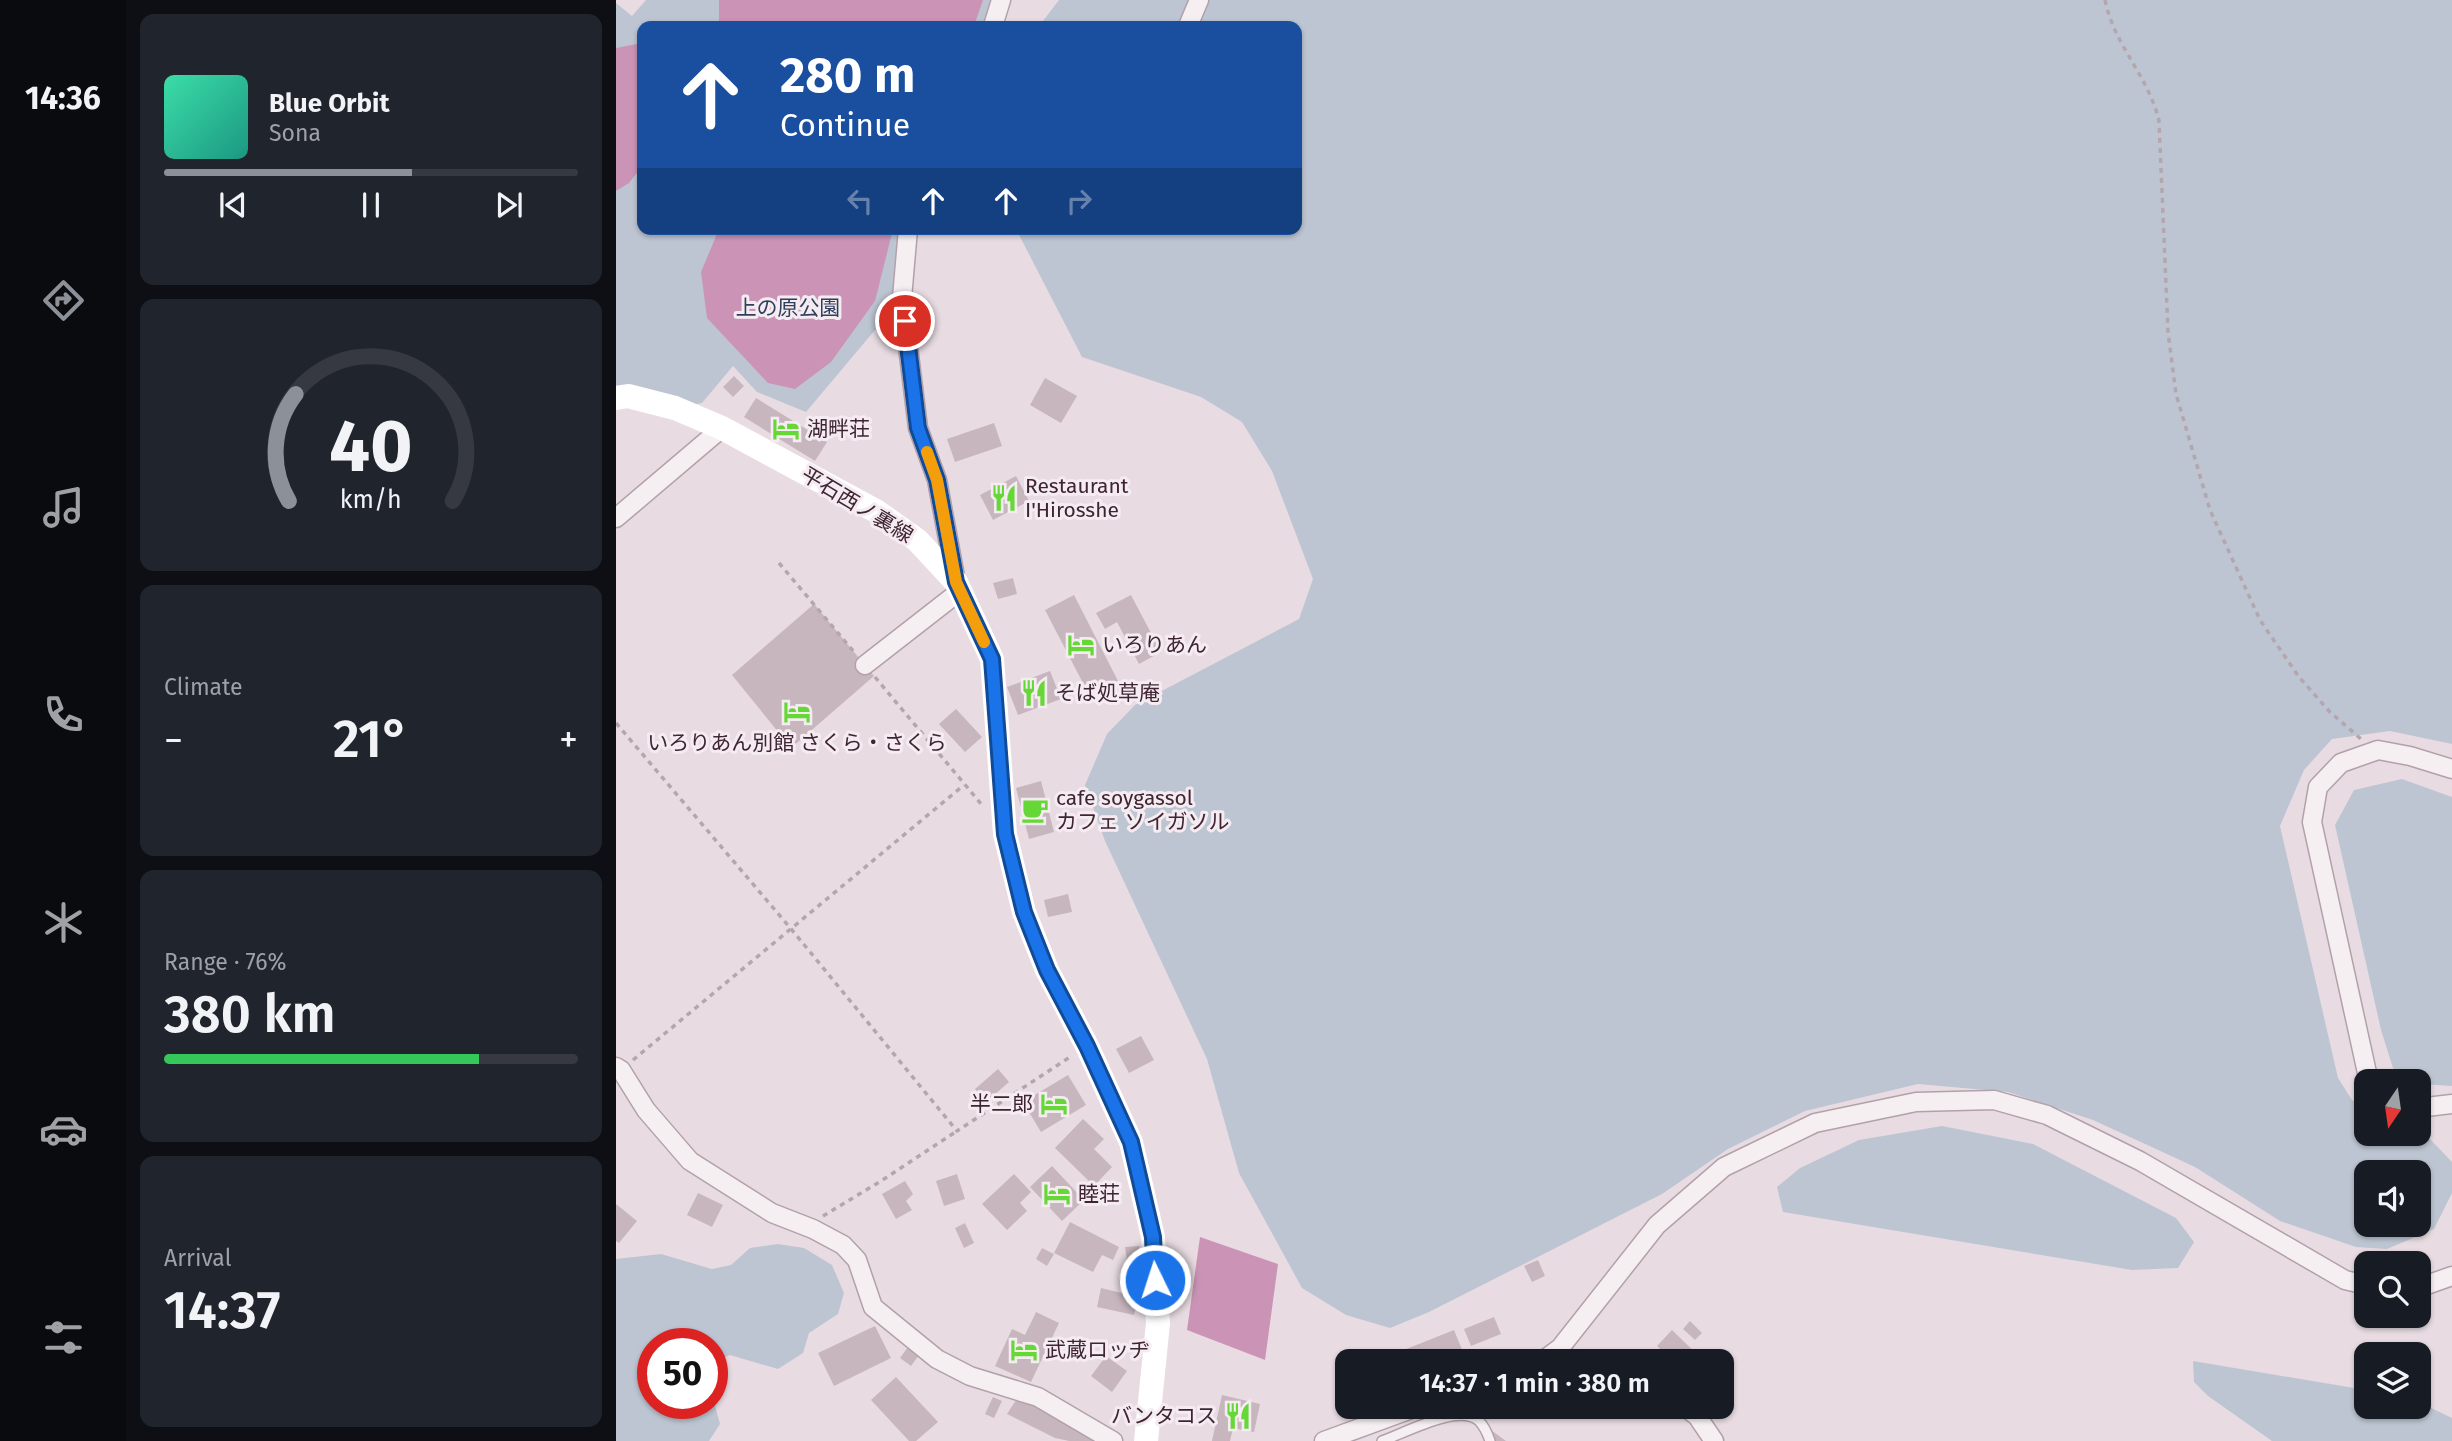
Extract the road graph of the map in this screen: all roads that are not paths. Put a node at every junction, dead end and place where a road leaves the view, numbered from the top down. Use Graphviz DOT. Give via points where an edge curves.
graph roads {
  1 [pos="1000,0"];
  2 [pos="1199,0"];
  3 [pos="994,21"];
  4 [pos="1190,21"];
  5 [pos="907,235"];
  6 [pos="620,394"];
  7 [pos="722,428"];
  8 [pos="616,518"];
  9 [pos="958,587"];
  10 [pos="865,665"];
  11 [pos="2452,769"];
  12 [pos="618,1068"];
  13 [pos="2366,1069"];
  14 [pos="2452,1104"];
  15 [pos="2431,1106"];
  16 [pos="2452,1276"];
  17 [pos="2354,1282"];
  18 [pos="2431,1283"];
  19 [pos="1559,1349"];
  20 [pos="1384,1419"];
  21 [pos="1699,1419"];
  22 [pos="1113,1441"];
  23 [pos="1146,1441"];
  24 [pos="1324,1441"];
  25 [pos="1382,1441"];
  26 [pos="1490,1441"];
  27 [pos="1714,1441"];
  1 -- 3 [label="street"];
  2 -- 4 [label="street"];
  5 -- 9 [label="street" via="902,298 918,428 937,480"];
  6 -- 7 [label="main road, 平石西ノ裏線" via="675,408"];
  7 -- 8 [label="street"];
  7 -- 9 [label="main road, 平石西ノ裏線" via="876,511 918,540"];
  9 -- 10 [label="street"];
  9 -- 23 [label="main road, 平石西ノ裏線" via="992,659 1005,834 1024,912 1047,970 1131,1142 1153,1237 1158,1323"];
  11 -- 13 [label="street" via="2378,750 2341,763 2318,787 2312,822"];
  12 -- 22 [label="street" via="646,1110 690,1161 772,1213 842,1245 857,1261 873,1307 937,1359 970,1376 1038,1397"];
  14 -- 15 [label="street"];
  16 -- 18 [label="street"];
  17 -- 19 [label="street" via="2140,1161 2047,1115 1994,1100 1916,1102 1815,1122 1724,1167 1657,1225"];
  20 -- 24 [label="street"];
  21 -- 27 [label="street"];
  25 -- 26 [label="lane" via="1437,1419 1467,1415 1480,1422"];
}
